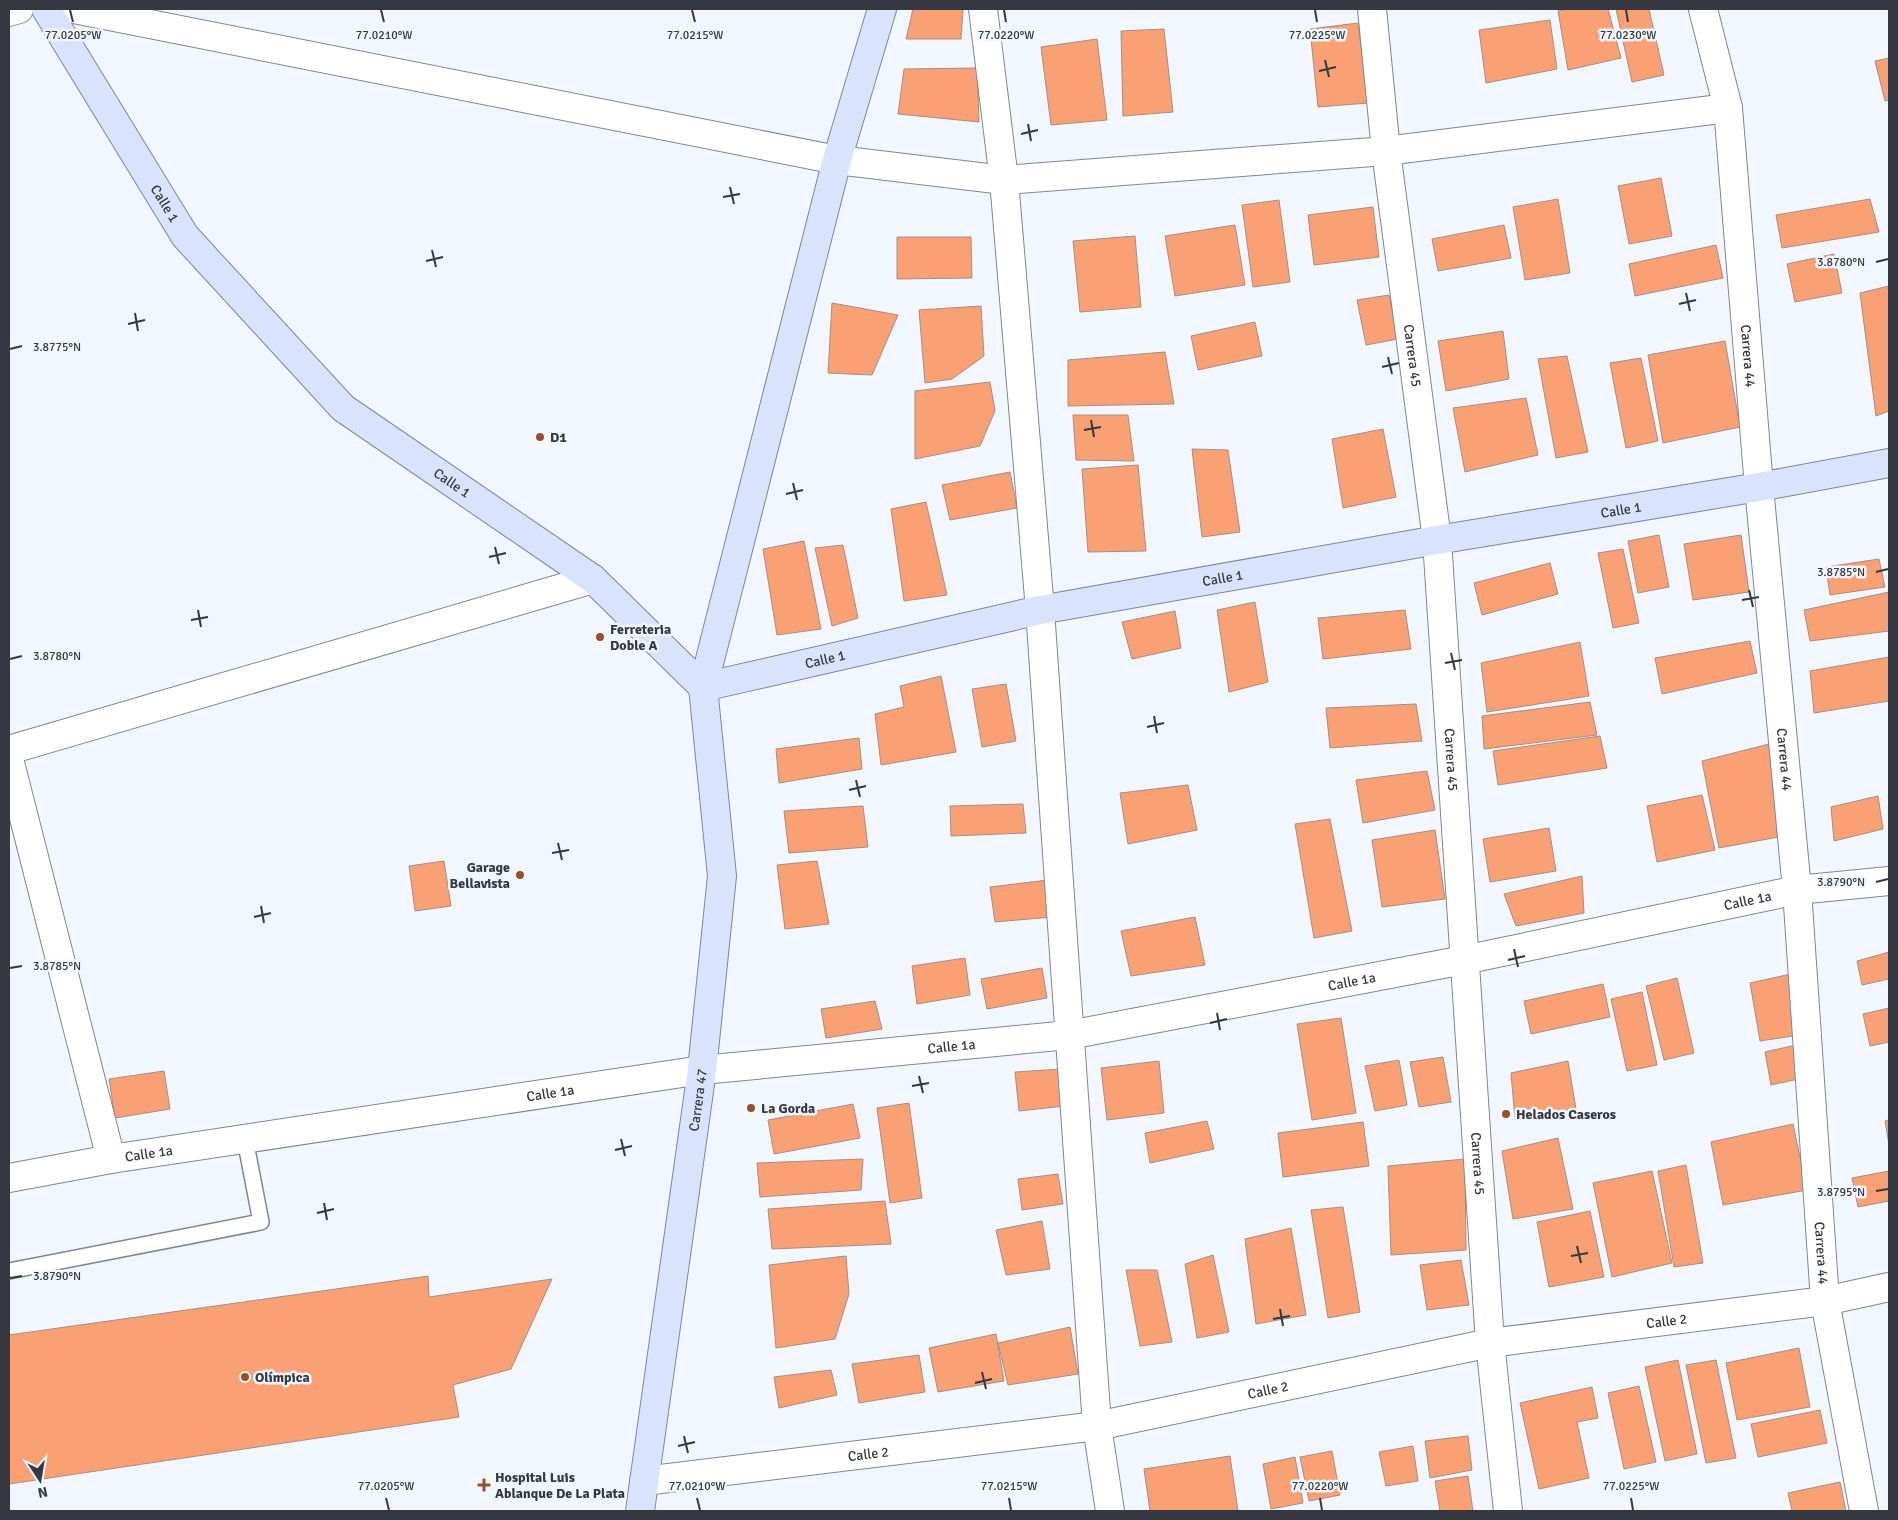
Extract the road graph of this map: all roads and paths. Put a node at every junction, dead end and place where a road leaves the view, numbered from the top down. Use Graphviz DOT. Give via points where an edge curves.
graph roads {
  1 [pos="19,9"];
  2 [pos="46,9"];
  3 [pos="74,9"];
  4 [pos="882,9"];
  5 [pos="983,9"];
  6 [pos="1372,9"];
  7 [pos="1702,9"];
  8 [pos="9,12"];
  9 [pos="1728,108"];
  10 [pos="1386,151"];
  11 [pos="837,160"];
  12 [pos="1004,180"];
  13 [pos="1889,463"];
  14 [pos="1760,487"];
  15 [pos="1437,540"];
  16 [pos="593,579"];
  17 [pos="1040,610"];
  18 [pos="702,687"];
  19 [pos="9,750"];
  20 [pos="9,759"];
  21 [pos="1889,881"];
  22 [pos="1797,890"];
  23 [pos="1464,960"];
  24 [pos="1069,1035"];
  25 [pos="702,1070"];
  26 [pos="245,1139"];
  27 [pos="111,1159"];
  28 [pos="9,1178"];
  29 [pos="9,1270"];
  30 [pos="1889,1288"];
  31 [pos="1825,1301"];
  32 [pos="1490,1343"];
  33 [pos="1097,1426"];
  34 [pos="644,1481"];
  35 [pos="640,1511"];
  36 [pos="1110,1511"];
  37 [pos="1508,1511"];
  38 [pos="1864,1511"];
  1 -- 8 [label="street"];
  2 -- 16 [label="main road, Calle 1" via="185,236 342,408"];
  3 -- 11 [label="street"];
  4 -- 11 [label="main road"];
  5 -- 12 [label="street"];
  6 -- 10 [label="street, Carrera 45"];
  7 -- 9 [label="street, Carrera 44"];
  9 -- 10 [label="street"];
  9 -- 14 [label="street, Carrera 44"];
  10 -- 12 [label="street"];
  10 -- 15 [label="street, Carrera 45"];
  11 -- 12 [label="street"];
  11 -- 18 [label="main road"];
  12 -- 17 [label="street"];
  13 -- 14 [label="main road, Calle 1"];
  14 -- 15 [label="main road, Calle 1"];
  14 -- 22 [label="street, Carrera 44"];
  15 -- 17 [label="main road, Calle 1"];
  15 -- 23 [label="street, Carrera 45"];
  16 -- 18 [label="main road, Calle 1"];
  16 -- 19 [label="street"];
  17 -- 18 [label="main road, Calle 1"];
  17 -- 24 [label="street"];
  18 -- 25 [label="main road, Carrera 47" via="722,876"];
  20 -- 27 [label="street"];
  21 -- 22 [label="street, Calle 1a"];
  22 -- 23 [label="street, Calle 1a"];
  22 -- 31 [label="street, Carrera 44"];
  23 -- 24 [label="street, Calle 1a"];
  23 -- 32 [label="street, Carrera 45"];
  24 -- 25 [label="street, Calle 1a"];
  24 -- 33 [label="street"];
  25 -- 26 [label="street, Calle 1a"];
  25 -- 34 [label="main road, Carrera 47"];
  26 -- 27 [label="street, Calle 1a"];
  26 -- 29 [label="lane" via="261,1222"];
  27 -- 28 [label="street, Calle 1a"];
  30 -- 31 [label="street, Calle 2"];
  31 -- 32 [label="street, Calle 2"];
  31 -- 38 [label="street, Carrera 44"];
  32 -- 33 [label="street, Calle 2"];
  32 -- 37 [label="street, Carrera 45"];
  33 -- 34 [label="street, Calle 2"];
  33 -- 36 [label="street"];
  34 -- 35 [label="main road, Carrera 47"];
}
